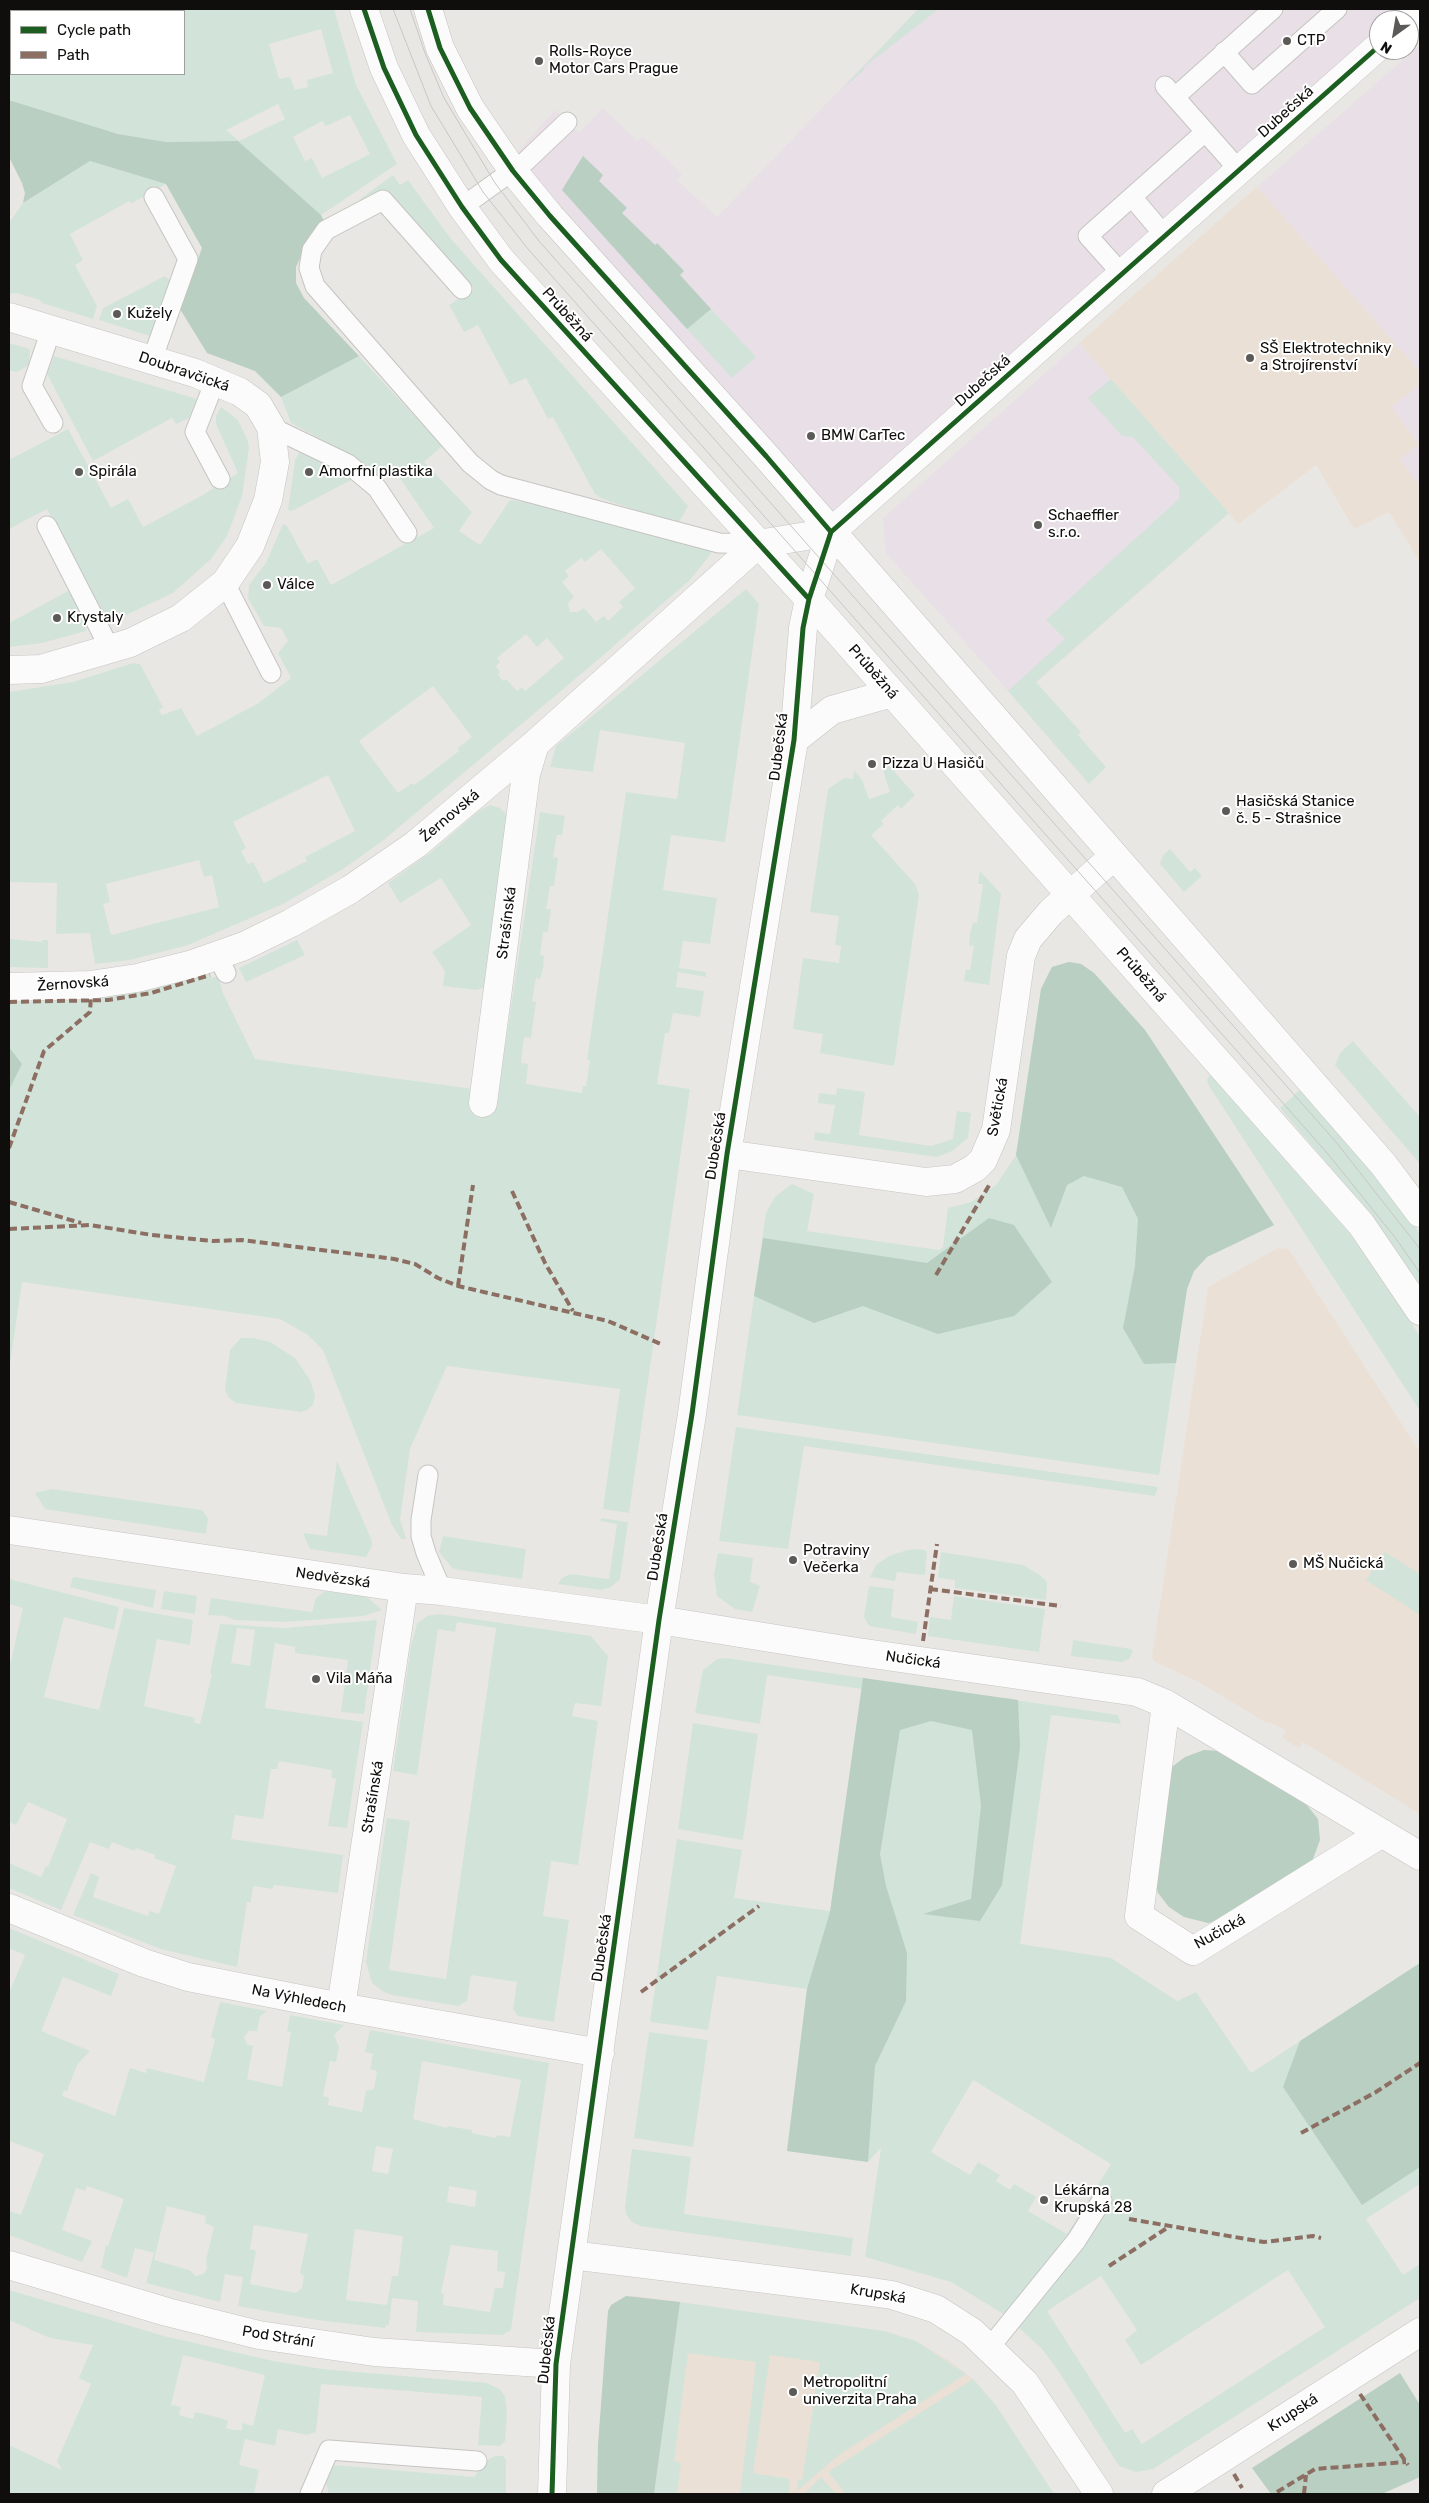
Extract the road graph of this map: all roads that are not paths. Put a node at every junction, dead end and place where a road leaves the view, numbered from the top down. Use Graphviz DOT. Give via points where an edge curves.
graph roads {
  1 [pos="364,9"];
  2 [pos="428,9"];
  3 [pos="1273,9"];
  4 [pos="1337,9"];
  5 [pos="1225,46"];
  6 [pos="1369,55"];
  7 [pos="567,122"];
  8 [pos="1206,132"];
  9 [pos="1239,170"];
  10 [pos="513,171"];
  11 [pos="154,197"];
  12 [pos="1132,197"];
  13 [pos="462,207"];
  14 [pos="1165,236"];
  15 [pos="1122,274"];
  16 [pos="462,288"];
  17 [pos="9,318"];
  18 [pos="51,330"];
  19 [pos="152,360"];
  20 [pos="215,381"];
  21 [pos="52,423"];
  22 [pos="271,427"];
  23 [pos="220,479"];
  24 [pos="46,526"];
  25 [pos="831,532"];
  26 [pos="407,533"];
  27 [pos="758,544"];
  28 [pos="225,583"];
  29 [pos="809,599"];
  30 [pos="110,649"];
  31 [pos="9,670"];
  32 [pos="271,673"];
  33 [pos="892,693"];
  34 [pos="794,740"];
  35 [pos="535,744"];
  36 [pos="1114,856"];
  37 [pos="1070,894"];
  38 [pos="9,987"];
  39 [pos="483,1103"];
  40 [pos="727,1154"];
  41 [pos="1420,1213"];
  42 [pos="1420,1311"];
  43 [pos="428,1475"];
  44 [pos="9,1530"];
  45 [pos="404,1588"];
  46 [pos="442,1591"];
  47 [pos="659,1620"];
  48 [pos="1166,1704"];
  49 [pos="1382,1833"];
  50 [pos="1420,1856"];
  51 [pos="9,1908"];
  52 [pos="341,2007"];
  53 [pos="600,2053"];
  54 [pos="1102,2200"];
  55 [pos="571,2255"];
  56 [pos="9,2265"];
  57 [pos="1420,2332"];
  58 [pos="990,2348"];
  59 [pos="556,2364"];
  60 [pos="477,2461"];
  61 [pos="310,2494"];
  62 [pos="552,2494"];
  63 [pos="1099,2494"];
  64 [pos="1166,2494"];
  1 -- 13 [label="street, Průběžná" via="384,68 416,136"];
  2 -- 10 [label="street" via="440,48 470,108"];
  3 -- 5 [label="lane"];
  4 -- 5 [label="lane" via="1252,84"];
  5 -- 8 [label="lane" via="1170,92"];
  6 -- 9 [label="street, Dubečská"];
  7 -- 10 [label="lane"];
  8 -- 9 [label="lane"];
  8 -- 12 [label="lane"];
  9 -- 14 [label="street, Dubečská"];
  10 -- 13 [label="lane"];
  10 -- 25 [label="street"];
  11 -- 19 [label="lane" via="188,259"];
  12 -- 14 [label="lane"];
  12 -- 15 [label="lane" via="1088,236"];
  13 -- 27 [label="street, Průběžná" via="501,260"];
  14 -- 15 [label="street, Dubečská"];
  15 -- 25 [label="street, Dubečská"];
  16 -- 27 [label="lane" via="383,200 326,230 312,250 309,268 315,286 470,462 491,480 719,543"];
  17 -- 18 [label="street, Doubravčická"];
  18 -- 19 [label="street, Doubravčická"];
  18 -- 21 [label="lane" via="32,386"];
  19 -- 20 [label="street, Doubravčická"];
  20 -- 22 [label="street, Doubravčická" via="240,392 258,405"];
  20 -- 23 [label="lane" via="195,432"];
  22 -- 26 [label="lane" via="348,464 377,488"];
  22 -- 28 [label="street, Doubravčická" via="275,462 268,500 250,546"];
  24 -- 30 [label="lane"];
  25 -- 27 [label="street"];
  25 -- 29 [label="street, Dubečská"];
  25 -- 36 [label="street"];
  27 -- 29 [label="street, Průběžná"];
  27 -- 35 [label="street, Žernovská"];
  28 -- 30 [label="street, Doubravčická" via="181,618 130,643"];
  28 -- 32 [label="lane"];
  29 -- 33 [label="street, Průběžná"];
  29 -- 34 [label="street, Dubečská" via="803,628"];
  30 -- 31 [label="street, Doubravčická" via="41,668"];
  33 -- 34 [label="street" via="832,710"];
  33 -- 37 [label="street, Průběžná"];
  34 -- 40 [label="street, Dubečská"];
  35 -- 38 [label="street, Žernovská" via="415,845 351,889 244,946 222,964 90,985"];
  35 -- 39 [label="street, Strašínská" via="526,774"];
  36 -- 37 [label="street, Světická"];
  36 -- 41 [label="street" via="1384,1164"];
  37 -- 40 [label="street, Světická" via="1028,939 1021,956 996,1130 983,1160 965,1175 926,1182"];
  37 -- 42 [label="street, Průběžná" via="1361,1224"];
  40 -- 47 [label="street, Dubečská" via="692,1414"];
  43 -- 46 [label="lane" via="420,1520 421,1536"];
  44 -- 45 [label="street, Nedvězská"];
  45 -- 46 [label="street, Nedvězská"];
  45 -- 52 [label="street, Strašínská"];
  46 -- 47 [label="street, Nedvězská"];
  47 -- 48 [label="street, Nučická" via="1137,1692"];
  47 -- 53 [label="street, Dubečská"];
  48 -- 49 [label="street, Nučická"];
  48 -- 49 [label="street, Nučická" via="1139,1916 1193,1951"];
  49 -- 50 [label="street, Nučická"];
  51 -- 52 [label="street, Na Výhledech" via="168,1972"];
  52 -- 53 [label="street, Na Výhledech"];
  53 -- 55 [label="street, Dubečská"];
  54 -- 58 [label="lane" via="1076,2241"];
  55 -- 58 [label="street, Krupská" via="892,2295 954,2319"];
  55 -- 59 [label="street, Dubečská"];
  56 -- 59 [label="street, Pod Strání" via="167,2312 259,2334 374,2352"];
  57 -- 64 [label="street, Krupská"];
  58 -- 63 [label="street, Krupská" via="1030,2390"];
  59 -- 62 [label="street, Dubečská"];
  60 -- 61 [label="lane" via="329,2450"];
}
